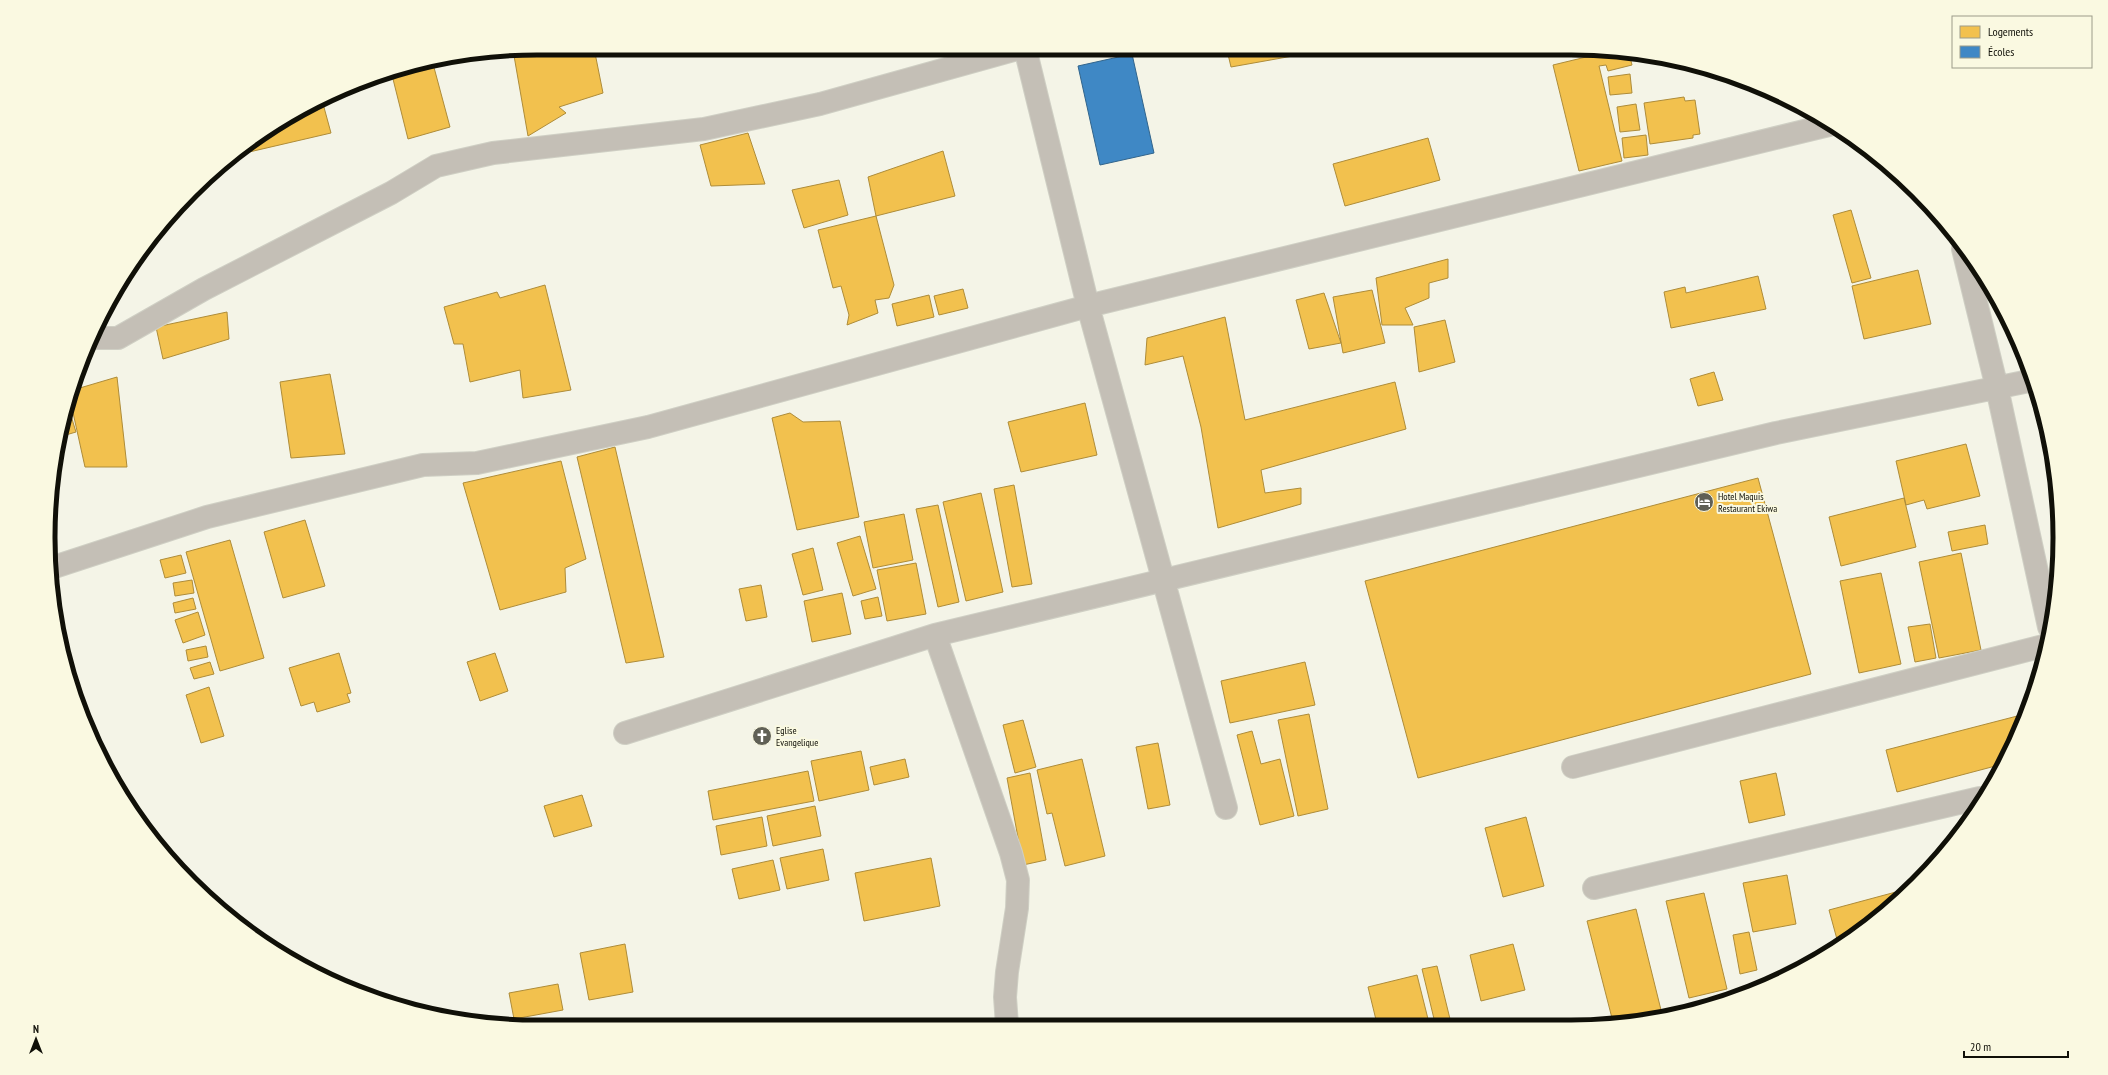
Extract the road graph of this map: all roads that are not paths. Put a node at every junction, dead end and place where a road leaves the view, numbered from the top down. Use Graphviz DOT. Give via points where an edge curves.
graph roads {
  1 [pos="996,55"];
  2 [pos="1027,55"];
  3 [pos="1823,126"];
  4 [pos="1966,261"];
  5 [pos="1088,306"];
  6 [pos="99,338"];
  7 [pos="2027,382"];
  8 [pos="1997,388"];
  9 [pos="56,566"];
  10 [pos="1162,581"];
  11 [pos="2047,616"];
  12 [pos="935,635"];
  13 [pos="2041,646"];
  14 [pos="625,733"];
  15 [pos="1573,767"];
  16 [pos="1976,799"];
  17 [pos="1226,808"];
  18 [pos="1594,888"];
  19 [pos="1007,1020"];
  1 -- 6 [label="street" via="820,104 704,129 492,153 436,166 390,193 204,289 118,338"];
  2 -- 5 [label="street"];
  3 -- 5 [label="street"];
  4 -- 8 [label="street"];
  5 -- 9 [label="street" via="648,427 477,463 423,465 207,517"];
  5 -- 10 [label="street"];
  7 -- 8 [label="street"];
  8 -- 10 [label="street" via="1776,434"];
  8 -- 11 [label="street"];
  10 -- 12 [label="street"];
  10 -- 17 [label="street"];
  12 -- 14 [label="street"];
  12 -- 19 [label="street" via="1011,853 1018,880 1017,908 1007,972"];
  13 -- 15 [label="street"];
  16 -- 18 [label="street"];
}
